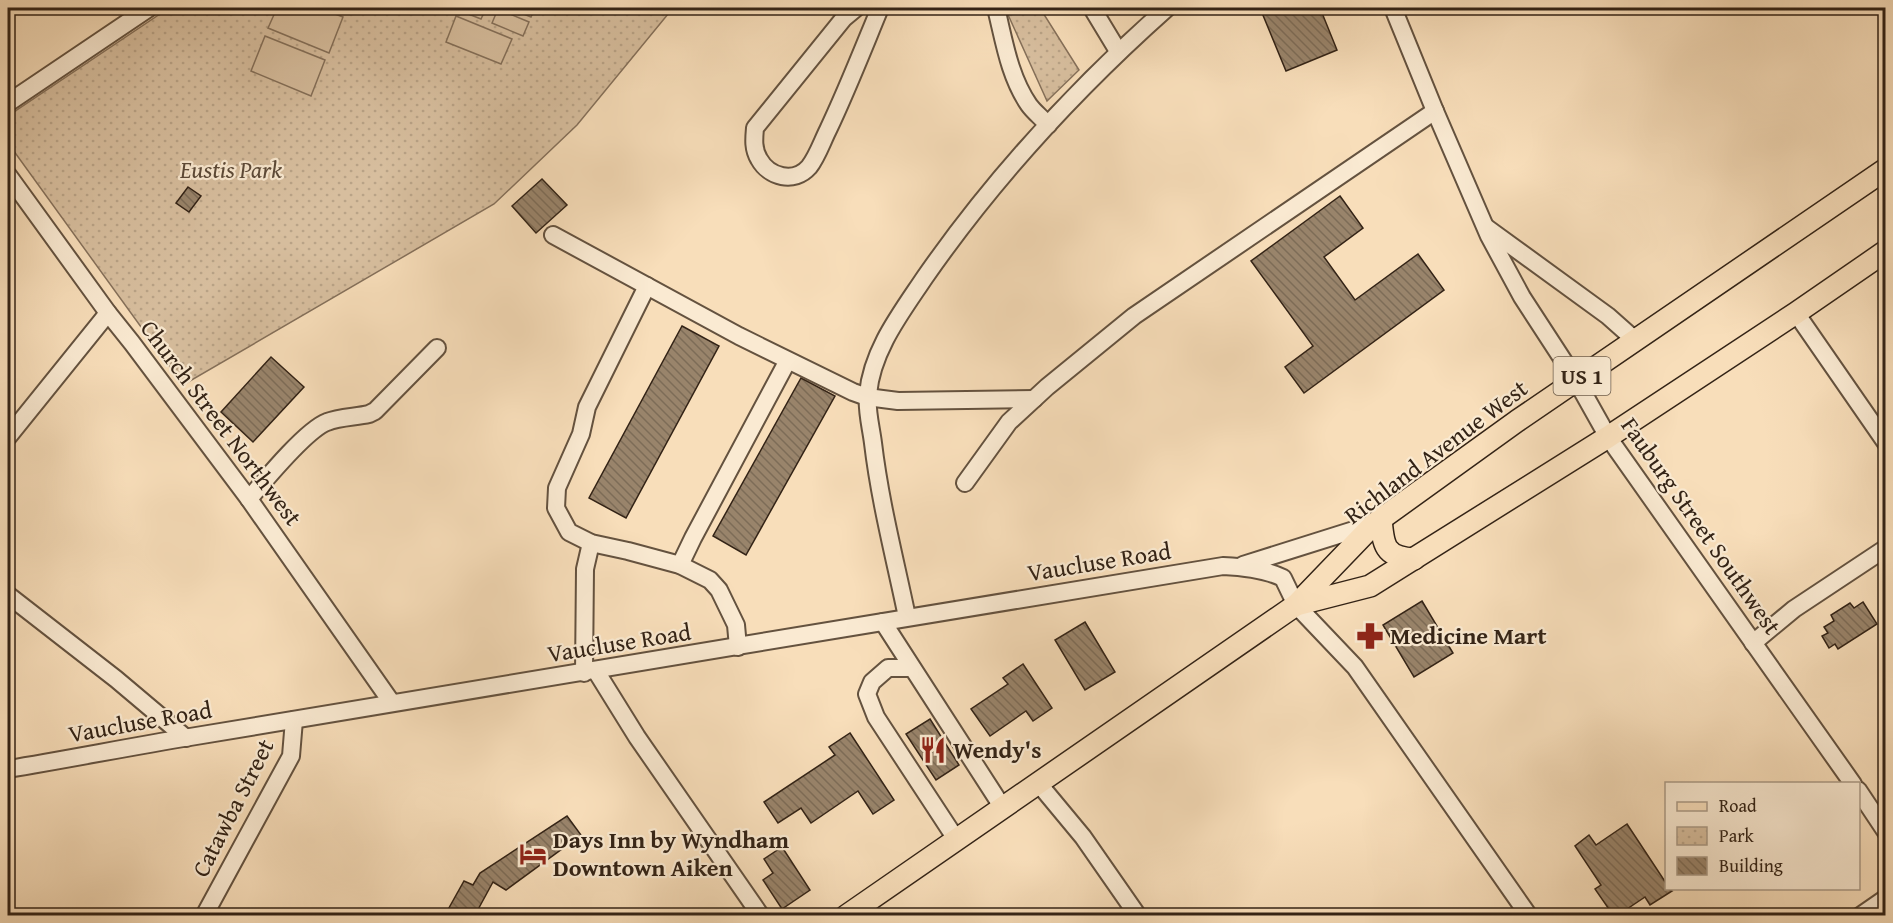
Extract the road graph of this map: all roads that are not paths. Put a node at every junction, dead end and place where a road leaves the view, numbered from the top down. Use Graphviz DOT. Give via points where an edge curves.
graph roads {
  1 [pos="149,8"];
  2 [pos="856,8"];
  3 [pos="880,8"];
  4 [pos="996,8"];
  5 [pos="1167,8"];
  6 [pos="1393,8"];
  7 [pos="1093,9"];
  8 [pos="1118,51"];
  9 [pos="8,103"];
  10 [pos="1435,111"];
  11 [pos="1048,125"];
  12 [pos="1886,169"];
  13 [pos="8,175"];
  14 [pos="1485,226"];
  15 [pos="552,234"];
  16 [pos="1886,251"];
  17 [pos="647,286"];
  18 [pos="108,313"];
  19 [pos="1797,313"];
  20 [pos="1635,340"];
  21 [pos="437,348"];
  22 [pos="788,362"];
  23 [pos="1576,380"];
  24 [pos="867,397"];
  25 [pos="1034,399"];
  26 [pos="8,437"];
  27 [pos="1608,437"];
  28 [pos="1886,443"];
  29 [pos="965,483"];
  30 [pos="249,499"];
  31 [pos="1378,521"];
  32 [pos="591,543"];
  33 [pos="1886,548"];
  34 [pos="1414,559"];
  35 [pos="680,566"];
  36 [pos="1239,567"];
  37 [pos="8,595"];
  38 [pos="1296,605"];
  39 [pos="907,617"];
  40 [pos="883,622"];
  41 [pos="1753,642"];
  42 [pos="738,647"];
  43 [pos="912,668"];
  44 [pos="590,672"];
  45 [pos="392,703"];
  46 [pos="294,720"];
  47 [pos="186,738"];
  48 [pos="8,769"];
  49 [pos="1852,782"];
  50 [pos="1039,784"];
  51 [pos="1860,793"];
  52 [pos="1003,808"];
  53 [pos="1886,832"];
  54 [pos="956,839"];
  55 [pos="1886,898"];
  56 [pos="204,915"];
  57 [pos="761,915"];
  58 [pos="846,915"];
  59 [pos="1138,915"];
  60 [pos="1529,915"];
  61 [pos="1860,915"];
  1 -- 9 [label="street"];
  2 -- 3 [label="street" via="755,128 753,144 758,159 769,171 798,176 809,167"];
  4 -- 11 [label="street" via="1012,73 1030,106"];
  5 -- 8 [label="street"];
  6 -- 10 [label="street, Fauburg Street Southwest"];
  7 -- 8 [label="street"];
  8 -- 11 [label="street"];
  10 -- 14 [label="street, Fauburg Street Southwest"];
  10 -- 25 [label="street" via="1134,316"];
  11 -- 24 [label="street" via="984,197 904,308 874,361"];
  12 -- 20 [label="main road, Richland Avenue West / US 1"];
  13 -- 18 [label="street, Church Street Northwest"];
  14 -- 20 [label="street"];
  14 -- 23 [label="street, Fauburg Street Southwest" via="1522,297"];
  15 -- 17 [label="street"];
  16 -- 19 [label="main road, Richland Avenue West / US 1"];
  17 -- 22 [label="street"];
  17 -- 32 [label="street" via="587,407 581,434 557,488 556,508 569,532"];
  18 -- 26 [label="street"];
  18 -- 30 [label="street, Church Street Northwest"];
  19 -- 27 [label="main road, Richland Avenue West / US 1"];
  19 -- 28 [label="street"];
  20 -- 23 [label="main road, Richland Avenue West / US 1"];
  21 -- 30 [label="street" via="375,411 327,422 314,430"];
  22 -- 24 [label="street"];
  22 -- 35 [label="street"];
  23 -- 27 [label="street, Fauburg Street Southwest"];
  23 -- 31 [label="main road, Richland Avenue West / US 1"];
  24 -- 25 [label="street" via="898,401"];
  24 -- 39 [label="street" via="877,477"];
  25 -- 29 [label="street" via="1009,422"];
  27 -- 34 [label="main road, Richland Avenue West / US 1"];
  27 -- 41 [label="street, Fauburg Street Southwest"];
  30 -- 45 [label="street, Church Street Northwest"];
  31 -- 34 [label="main road" via="1387,549 1400,558"];
  31 -- 36 [label="street"];
  31 -- 38 [label="main road, Richland Avenue West / US 1"];
  32 -- 35 [label="street"];
  32 -- 44 [label="street" via="585,569"];
  33 -- 41 [label="street" via="1794,609"];
  34 -- 38 [label="main road, Richland Avenue West / US 1" via="1370,586"];
  35 -- 42 [label="street" via="710,580 719,590 736,625"];
  36 -- 38 [label="street" via="1283,578"];
  36 -- 39 [label="street, Vaucluse Road" via="1222,566"];
  37 -- 47 [label="street"];
  38 -- 50 [label="main road, Richland Avenue West / US 1"];
  38 -- 60 [label="street" via="1355,667"];
  39 -- 40 [label="street, Vaucluse Road"];
  40 -- 42 [label="street, Vaucluse Road"];
  40 -- 43 [label="street"];
  41 -- 49 [label="street, Fauburg Street Southwest"];
  42 -- 44 [label="street, Vaucluse Road"];
  43 -- 52 [label="street"];
  43 -- 54 [label="street" via="888,668 872,682 867,694 876,717"];
  44 -- 45 [label="street, Vaucluse Road"];
  44 -- 57 [label="street"];
  45 -- 46 [label="street, Vaucluse Road"];
  46 -- 47 [label="street, Vaucluse Road"];
  46 -- 56 [label="street, Catawba Street" via="291,756"];
  47 -- 48 [label="street, Vaucluse Road"];
  50 -- 52 [label="main road, Richland Avenue West / US 1"];
  50 -- 59 [label="street" via="1083,837"];
  51 -- 53 [label="street"];
  52 -- 54 [label="main road, Richland Avenue West / US 1"];
  54 -- 58 [label="main road, Richland Avenue West / US 1"];
  55 -- 61 [label="street"];
}
